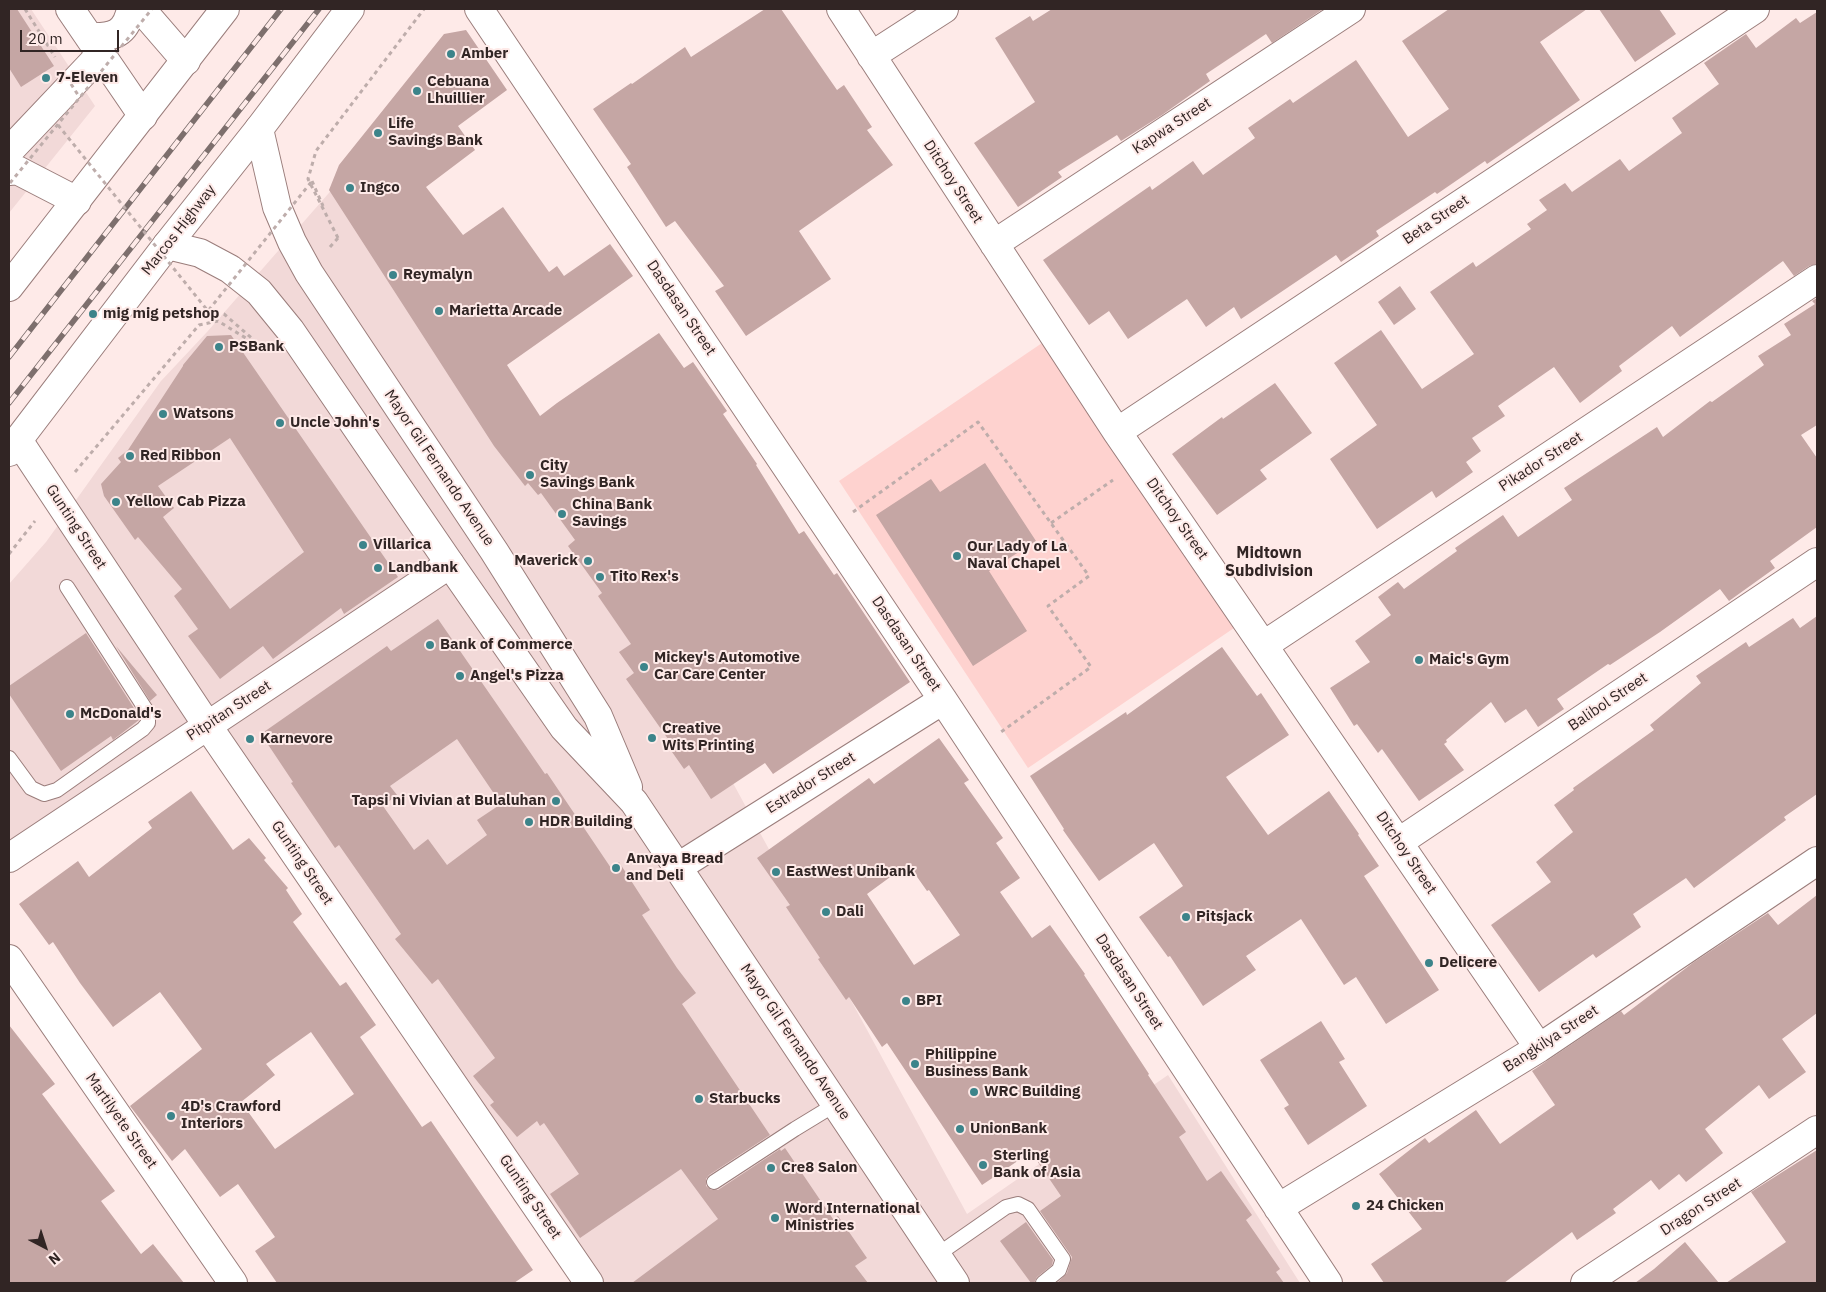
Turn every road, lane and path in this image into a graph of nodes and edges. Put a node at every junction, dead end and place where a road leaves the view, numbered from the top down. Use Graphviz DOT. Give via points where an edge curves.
graph roads {
  1 [pos="25,9"];
  2 [pos="70,9"];
  3 [pos="131,9"];
  4 [pos="141,9"];
  5 [pos="152,9"];
  6 [pos="226,9"];
  7 [pos="350,9"];
  8 [pos="424,9"];
  9 [pos="479,9"];
  10 [pos="841,9"];
  11 [pos="944,9"];
  12 [pos="1351,9"];
  13 [pos="1755,9"];
  14 [pos="95,46"];
  15 [pos="49,47"];
  16 [pos="871,56"];
  17 [pos="186,60"];
  18 [pos="71,84"];
  19 [pos="80,98"];
  20 [pos="143,116"];
  21 [pos="58,125"];
  22 [pos="259,129"];
  23 [pos="9,151"];
  24 [pos="10,177"];
  25 [pos="77,201"];
  26 [pos="994,244"];
  27 [pos="167,245"];
  28 [pos="1817,279"];
  29 [pos="9,287"];
  30 [pos="208,311"];
  31 [pos="1117,432"];
  32 [pos="14,446"];
  33 [pos="1138,462"];
  34 [pos="55,495"];
  35 [pos="1051,524"];
  36 [pos="829,529"];
  37 [pos="9,554"];
  38 [pos="1817,562"];
  39 [pos="450,564"];
  40 [pos="67,587"];
  41 [pos="1264,645"];
  42 [pos="943,700"];
  43 [pos="207,725"];
  44 [pos="976,750"];
  45 [pos="9,758"];
  46 [pos="634,802"];
  47 [pos="1399,842"];
  48 [pos="9,858"];
  49 [pos="1817,862"];
  50 [pos="678,867"];
  51 [pos="9,959"];
  52 [pos="1539,1048"];
  53 [pos="836,1104"];
  54 [pos="1817,1130"];
  55 [pos="714,1182"];
  56 [pos="1278,1208"];
  57 [pos="937,1255"];
  58 [pos="233,1283"];
  59 [pos="589,1283"];
  60 [pos="955,1283"];
  61 [pos="1043,1283"];
  62 [pos="1328,1283"];
  63 [pos="1585,1283"];
  1 -- 15 [label="path"];
  2 -- 14 [label="street"];
  3 -- 14 [label="street" via="124,27"];
  4 -- 17 [label="street"];
  5 -- 19 [label="path, bridge"];
  6 -- 17 [label="street"];
  7 -- 22 [label="street, Marcos Highway"];
  8 -- 30 [label="path, bridge" via="316,151 308,180 338,238 312,181"];
  9 -- 36 [label="street, Dasdasan Street"];
  10 -- 16 [label="street, Ditchoy Street"];
  11 -- 16 [label="street"];
  12 -- 26 [label="street, Kapwa Street"];
  13 -- 31 [label="street, Beta Street"];
  14 -- 20 [label="street"];
  14 -- 23 [label="street"];
  16 -- 26 [label="street, Ditchoy Street"];
  17 -- 20 [label="street"];
  18 -- 19 [label="path, bridge"];
  19 -- 21 [label="path, bridge"];
  20 -- 25 [label="street"];
  21 -- 24 [label="path, bridge"];
  21 -- 30 [label="path, bridge"];
  22 -- 27 [label="street, Marcos Highway"];
  22 -- 46 [label="street, Mayor Gil Fernando Avenue" via="277,207 304,265 494,551 598,716"];
  24 -- 25 [label="street" via="17,170"];
  25 -- 29 [label="street"];
  26 -- 31 [label="street, Ditchoy Street"];
  27 -- 32 [label="street, Marcos Highway"];
  27 -- 39 [label="street, Mayor Gil Fernando Avenue" via="200,253 230,269 259,292 290,330"];
  28 -- 41 [label="street, Pikador Street"];
  30 -- 34 [label="path" via="224,314 262,348 218,320 199,325"];
  31 -- 33 [label="street, Ditchoy Street"];
  32 -- 34 [label="street, Gunting Street"];
  33 -- 35 [label="path"];
  33 -- 41 [label="street, Ditchoy Street"];
  34 -- 37 [label="path"];
  34 -- 43 [label="street, Gunting Street"];
  35 -- 36 [label="path" via="978,422"];
  35 -- 44 [label="path" via="1089,576 1048,606 1091,667"];
  36 -- 42 [label="street, Dasdasan Street"];
  38 -- 47 [label="street, Balibol Street"];
  39 -- 43 [label="street, Pitpitan Street"];
  39 -- 46 [label="street, Mayor Gil Fernando Avenue" via="564,728"];
  40 -- 45 [label="lane" via="148,713 148,723 57,790 44,794 31,788"];
  41 -- 47 [label="street, Ditchoy Street"];
  42 -- 44 [label="street, Dasdasan Street"];
  42 -- 50 [label="street, Estrador Street"];
  43 -- 48 [label="street, Pitpitan Street"];
  43 -- 59 [label="street, Gunting Street"];
  44 -- 56 [label="street, Dasdasan Street"];
  46 -- 50 [label="street, Mayor Gil Fernando Avenue"];
  47 -- 52 [label="street, Ditchoy Street"];
  49 -- 52 [label="street, Bangkilya Street"];
  50 -- 53 [label="street, Mayor Gil Fernando Avenue"];
  51 -- 58 [label="street, Martilyete Street"];
  52 -- 56 [label="street, Bangkilya Street"];
  53 -- 55 [label="lane"];
  53 -- 57 [label="street, Mayor Gil Fernando Avenue"];
  54 -- 63 [label="street, Dragon Street"];
  56 -- 62 [label="street, Dasdasan Street"];
  57 -- 60 [label="street, Mayor Gil Fernando Avenue"];
  57 -- 61 [label="lane" via="1006,1207 1018,1204 1028,1209 1063,1259 1059,1270"];
}
